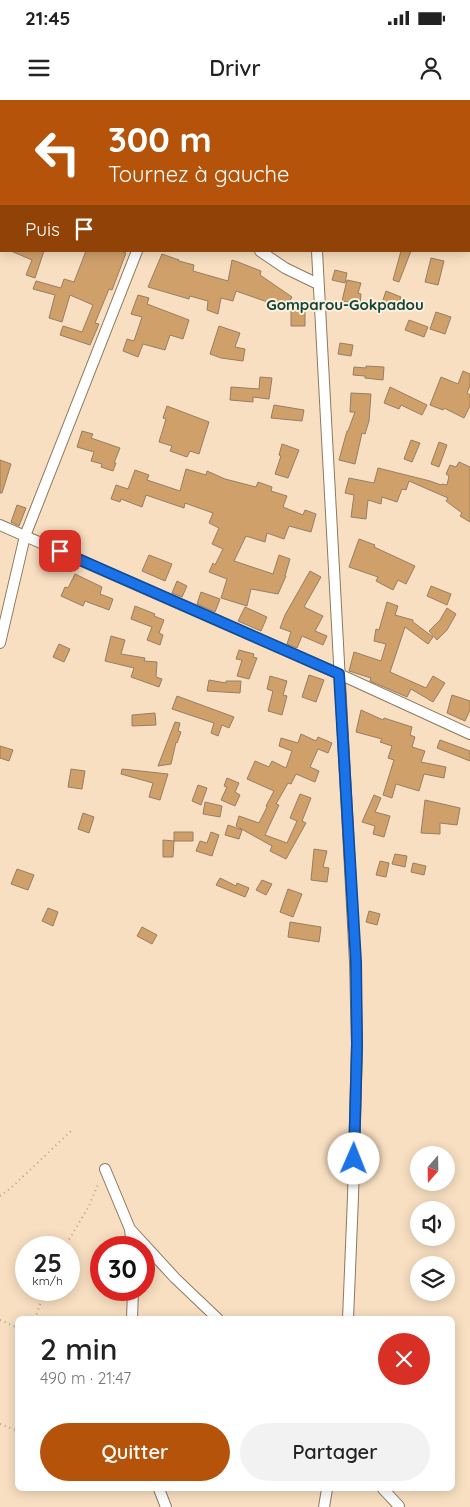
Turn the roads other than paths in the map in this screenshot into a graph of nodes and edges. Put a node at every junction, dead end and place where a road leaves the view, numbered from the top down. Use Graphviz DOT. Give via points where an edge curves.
graph roads {
  1 [pos="137,252"];
  2 [pos="261,252"];
  3 [pos="317,252"];
  4 [pos="318,284"];
  5 [pos="0,525"];
  6 [pos="25,536"];
  7 [pos="0,643"];
  8 [pos="339,674"];
  9 [pos="470,734"];
  10 [pos="105,1169"];
  11 [pos="130,1228"];
  12 [pos="131,1236"];
  13 [pos="133,1301"];
  14 [pos="132,1316"];
  15 [pos="215,1316"];
  16 [pos="348,1316"];
  17 [pos="159,1491"];
  18 [pos="327,1491"];
  19 [pos="385,1491"];
  20 [pos="394,1491"];
  21 [pos="399,1506"];
  22 [pos="166,1507"];
  23 [pos="324,1507"];
  1 -- 6 [label="street"];
  2 -- 4 [label="street"];
  3 -- 4 [label="street"];
  4 -- 8 [label="street"];
  5 -- 6 [label="street"];
  6 -- 7 [label="street"];
  6 -- 8 [label="street"];
  8 -- 9 [label="street"];
  8 -- 16 [label="street" via="356,962 354,1197"];
  10 -- 11 [label="street"];
  11 -- 12 [label="street"];
  11 -- 15 [label="street"];
  13 -- 14 [label="street"];
  17 -- 22 [label="street"];
  18 -- 23 [label="street"];
  19 -- 21 [label="street"];
  20 -- 21 [label="street"];
}
